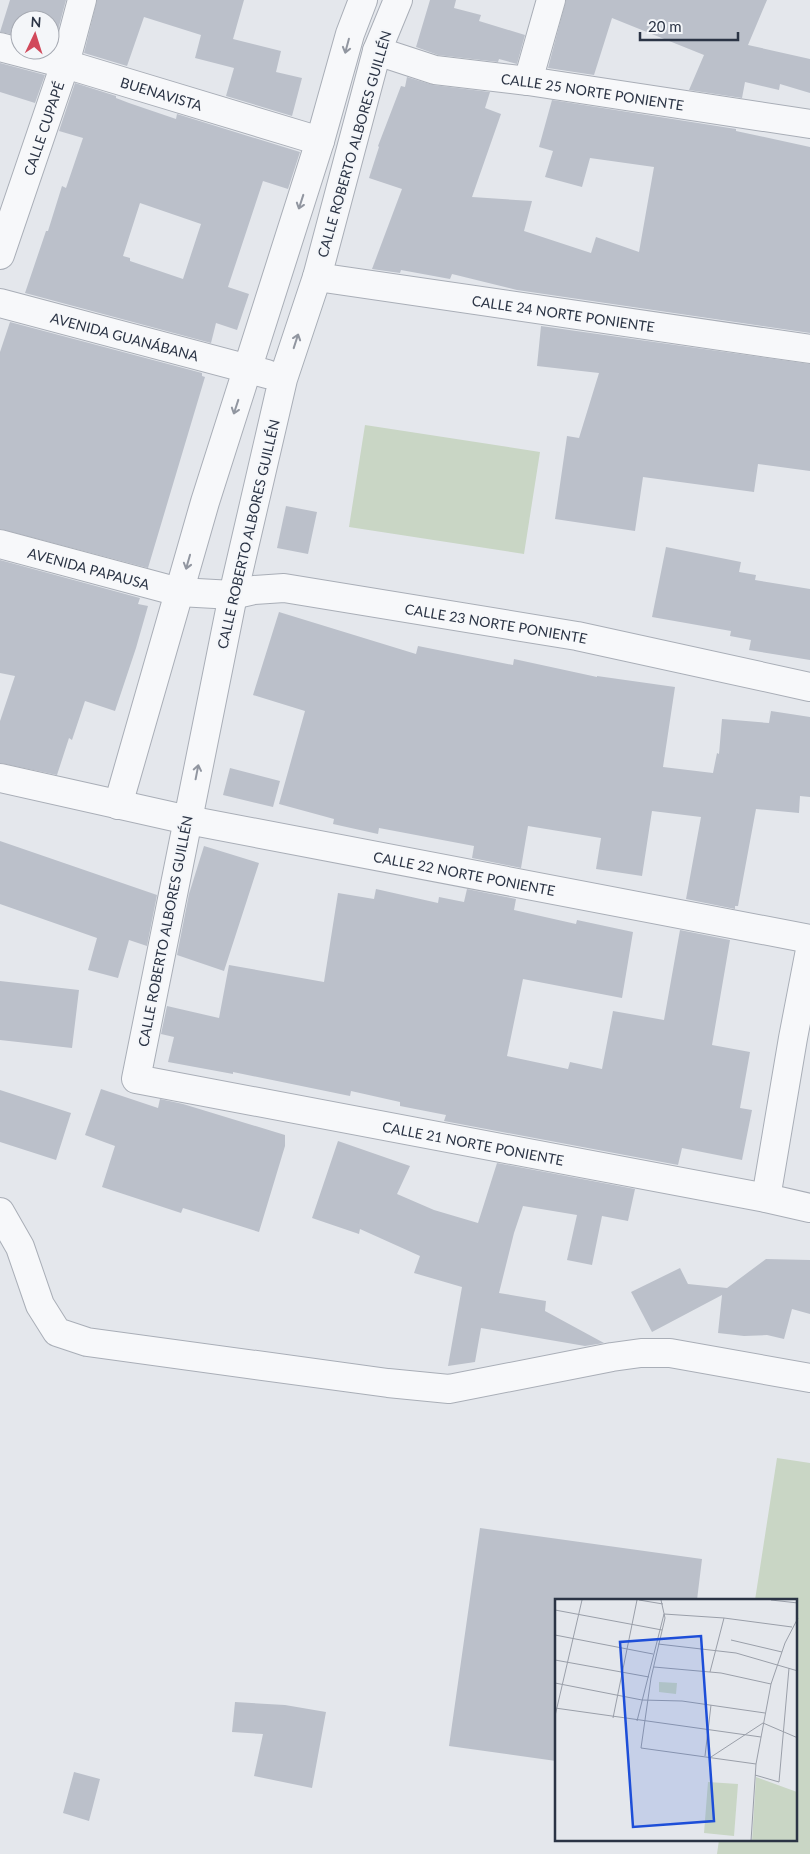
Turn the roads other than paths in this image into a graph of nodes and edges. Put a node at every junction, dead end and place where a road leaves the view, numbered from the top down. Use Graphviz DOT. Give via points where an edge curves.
graph roads {
  1 [pos="82,0"];
  2 [pos="363,0"];
  3 [pos="398,0"];
  4 [pos="551,0"];
  5 [pos="0,47"];
  6 [pos="377,51"];
  7 [pos="64,64"];
  8 [pos="528,80"];
  9 [pos="810,124"];
  10 [pos="320,142"];
  11 [pos="0,255"];
  12 [pos="317,276"];
  13 [pos="0,303"];
  14 [pos="810,349"];
  15 [pos="248,369"];
  16 [pos="283,379"];
  17 [pos="0,544"];
  18 [pos="179,592"];
  19 [pos="233,594"];
  20 [pos="810,687"];
  21 [pos="0,778"];
  22 [pos="118,805"];
  23 [pos="188,820"];
  24 [pos="810,939"];
  25 [pos="810,950"];
  26 [pos="136,1079"];
  27 [pos="766,1198"];
  28 [pos="810,1208"];
  29 [pos="0,1212"];
  30 [pos="810,1378"];
  1 -- 7 [label="street, CALLE CUPAPÉ"];
  2 -- 10 [label="street, one-way" via="350,34"];
  3 -- 6 [label="street, CALLE ROBERTO ALBORES GUILLÉN"];
  4 -- 8 [label="street"];
  5 -- 7 [label="street, BUENAVISTA"];
  6 -- 8 [label="street, CALLE 25 NORTE PONIENTE" via="435,70"];
  6 -- 12 [label="street, CALLE ROBERTO ALBORES GUILLÉN"];
  7 -- 10 [label="street, BUENAVISTA"];
  7 -- 11 [label="street, CALLE CUPAPÉ"];
  8 -- 9 [label="street, CALLE 25 NORTE PONIENTE"];
  10 -- 15 [label="street, one-way"];
  12 -- 14 [label="street, CALLE 24 NORTE PONIENTE"];
  16 -- 12 [label="street, CALLE ROBERTO ALBORES GUILLÉN, one-way"];
  13 -- 15 [label="street, AVENIDA GUANÁBANA"];
  15 -- 16 [label="street, AVENIDA GUANÁBANA"];
  15 -- 18 [label="street, one-way"];
  16 -- 19 [label="street, CALLE ROBERTO ALBORES GUILLÉN"];
  17 -- 18 [label="street, AVENIDA PAPAUSA"];
  18 -- 19 [label="street, CALLE 23 NORTE PONIENTE"];
  18 -- 22 [label="street"];
  19 -- 20 [label="street, CALLE 23 NORTE PONIENTE" via="284,588 577,636"];
  23 -- 19 [label="street, CALLE ROBERTO ALBORES GUILLÉN, one-way"];
  21 -- 22 [label="street, CALLE 22 NORTE PONIENTE"];
  22 -- 23 [label="street, CALLE 22 NORTE PONIENTE"];
  23 -- 24 [label="street, CALLE 22 NORTE PONIENTE"];
  23 -- 26 [label="street, CALLE ROBERTO ALBORES GUILLÉN"];
  25 -- 27 [label="street"];
  26 -- 27 [label="street, CALLE 21 NORTE PONIENTE"];
  27 -- 28 [label="street, CALLE 21 NORTE PONIENTE"];
  29 -- 30 [label="street" via="20,1247 40,1305 57,1332 87,1342 450,1389 641,1353 670,1353"];
}
